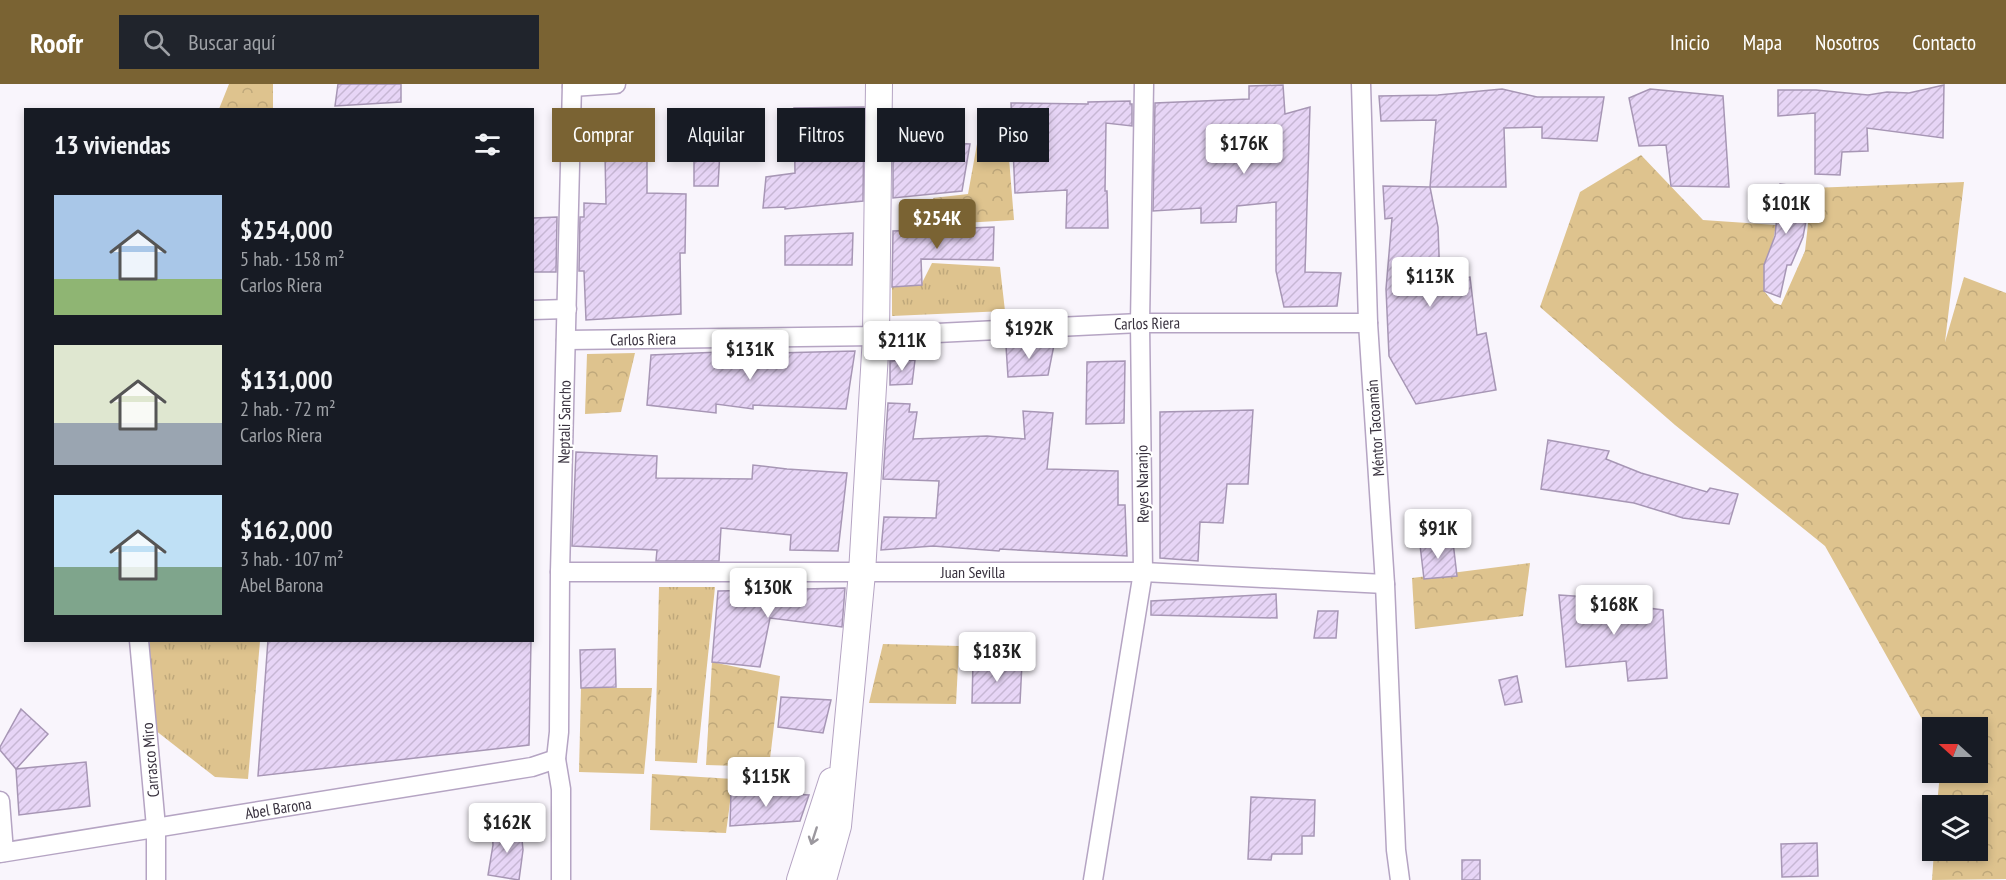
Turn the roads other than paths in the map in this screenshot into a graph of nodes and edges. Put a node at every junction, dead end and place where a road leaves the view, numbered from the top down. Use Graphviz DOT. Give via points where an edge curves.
graph roads {
  1 [pos="616,84"];
  2 [pos="879,84"];
  3 [pos="1144,84"];
  4 [pos="1361,84"];
  5 [pos="572,86"];
  6 [pos="567,309"];
  7 [pos="534,310"];
  8 [pos="1368,322"];
  9 [pos="1140,323"];
  10 [pos="876,336"];
  11 [pos="566,340"];
  12 [pos="560,572"];
  13 [pos="1143,572"];
  14 [pos="862,573"];
  15 [pos="1385,584"];
  16 [pos="139,642"];
  17 [pos="846,741"];
  18 [pos="556,759"];
  19 [pos="0,801"];
  20 [pos="156,827"];
  21 [pos="2,852"];
  22 [pos="156,880"];
  23 [pos="561,880"];
  24 [pos="800,880"];
  25 [pos="823,880"];
  26 [pos="1093,880"];
  27 [pos="1400,880"];
  1 -- 5 [label="street"];
  2 -- 10 [label="street"];
  3 -- 9 [label="street, Reyes Naranjo"];
  4 -- 8 [label="street, Méntor Tacoamán"];
  5 -- 6 [label="street, Neptali Sancho"];
  6 -- 7 [label="street"];
  6 -- 11 [label="street, Neptali Sancho"];
  8 -- 9 [label="street, Carlos Riera"];
  8 -- 15 [label="street, Méntor Tacoamán"];
  9 -- 10 [label="street, Carlos Riera"];
  9 -- 13 [label="street, Reyes Naranjo"];
  10 -- 11 [label="street, Carlos Riera"];
  10 -- 14 [label="street"];
  11 -- 12 [label="street, Neptali Sancho"];
  12 -- 14 [label="street, Juan Sevilla"];
  12 -- 18 [label="street, Neptali Sancho"];
  13 -- 14 [label="street, Juan Sevilla"];
  13 -- 15 [label="street, Juan Sevilla"];
  13 -- 26 [label="street, Reyes Naranjo"];
  14 -- 17 [label="street"];
  15 -- 27 [label="street, Méntor Tacoamán"];
  16 -- 20 [label="street, Carrasco Miro"];
  17 -- 24 [label="street, one-way"];
  17 -- 25 [label="street" via="838,826"];
  18 -- 20 [label="street, Abel Barona" via="532,767"];
  18 -- 23 [label="street, Neptali Sancho" via="561,789"];
  19 -- 21 [label="street"];
  20 -- 21 [label="street, Abel Barona"];
  20 -- 22 [label="street, Carrasco Miro"];
}
